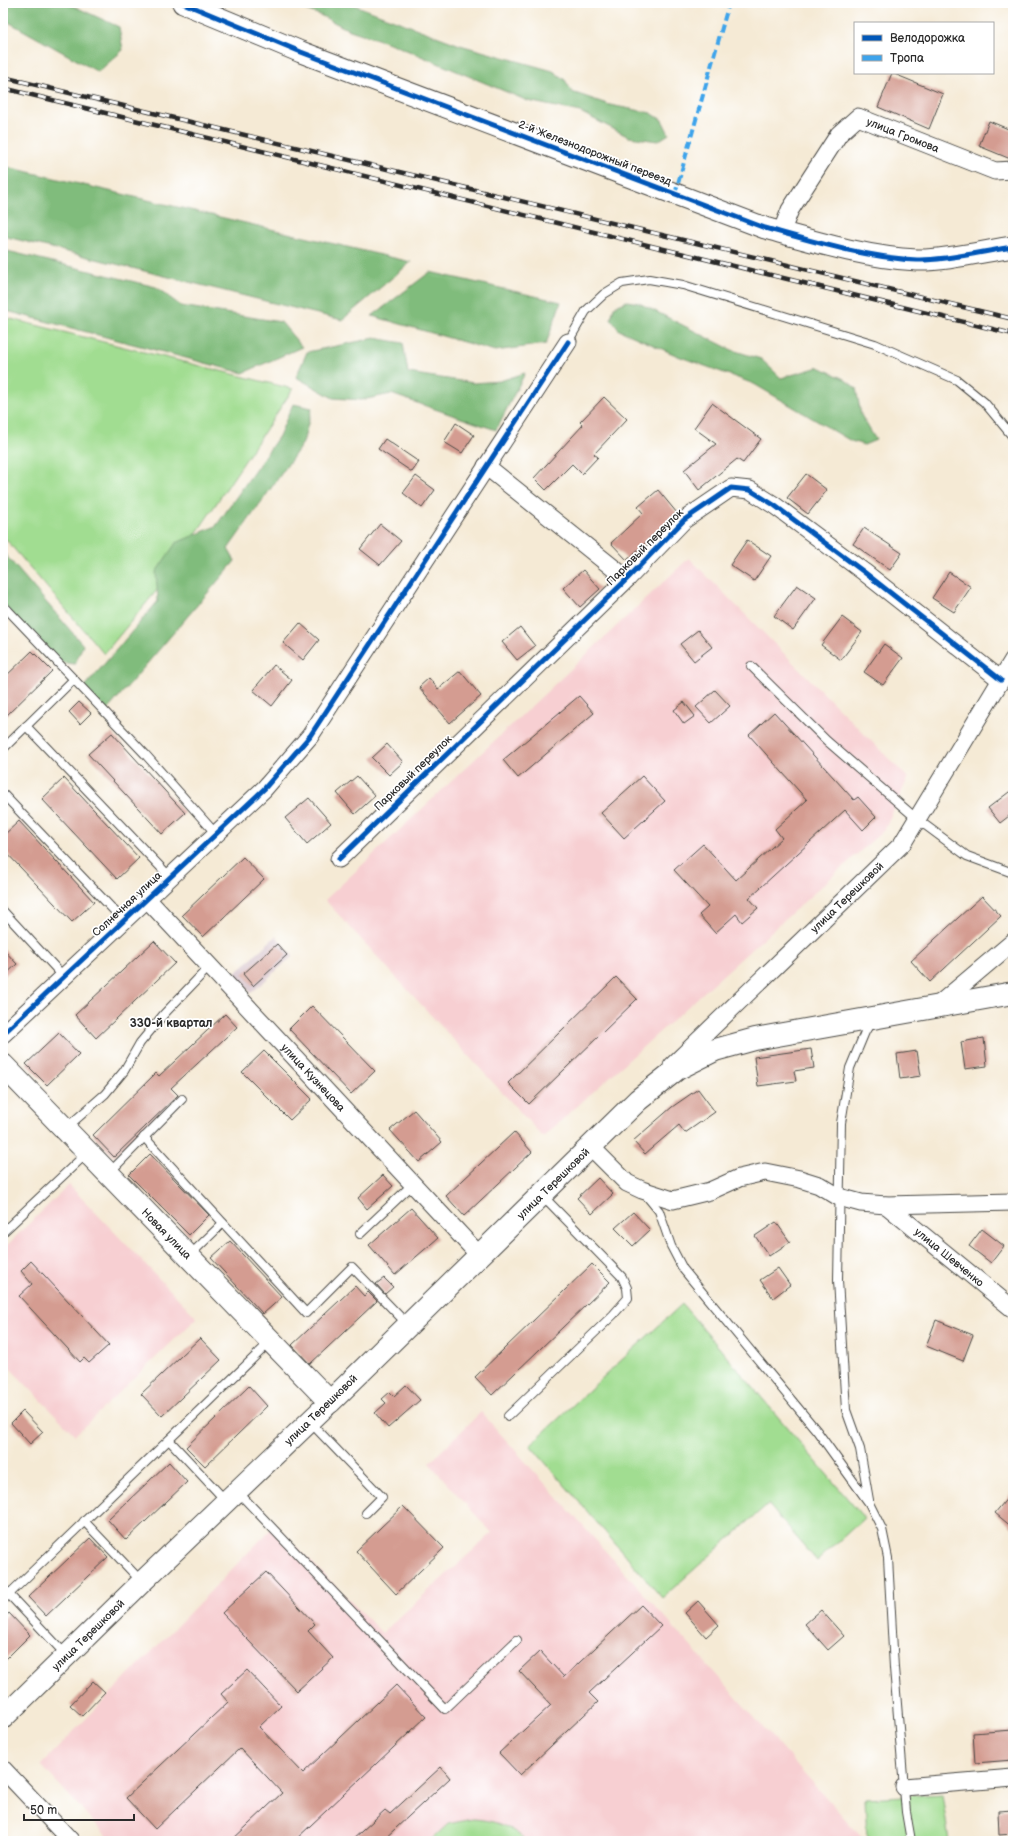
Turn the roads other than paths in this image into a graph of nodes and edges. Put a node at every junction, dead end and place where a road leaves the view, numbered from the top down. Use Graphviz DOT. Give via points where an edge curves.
graph roads {
  1 [pos="183,3"];
  2 [pos="1013,170"];
  3 [pos="781,233"];
  4 [pos="1013,247"];
  5 [pos="568,342"];
  6 [pos="1013,437"];
  7 [pos="486,466"];
  8 [pos="627,579"];
  9 [pos="3,605"];
  10 [pos="1013,660"];
  11 [pos="751,666"];
  12 [pos="74,679"];
  13 [pos="1001,680"];
  14 [pos="26,726"];
  15 [pos="3,749"];
  16 [pos="3,794"];
  17 [pos="917,819"];
  18 [pos="216,834"];
  19 [pos="339,859"];
  20 [pos="1013,873"];
  21 [pos="170,877"];
  22 [pos="148,899"];
  23 [pos="3,911"];
  24 [pos="124,921"];
  25 [pos="1013,942"];
  26 [pos="210,966"];
  27 [pos="64,977"];
  28 [pos="1013,993"];
  29 [pos="937,1007"];
  30 [pos="873,1018"];
  31 [pos="3,1034"];
  32 [pos="3,1065"];
  33 [pos="182,1099"];
  34 [pos="638,1100"];
  35 [pos="65,1129"];
  36 [pos="144,1137"];
  37 [pos="591,1147"];
  38 [pos="88,1153"];
  39 [pos="109,1174"];
  40 [pos="413,1184"];
  41 [pos="642,1190"];
  42 [pos="542,1195"];
  43 [pos="839,1197"];
  44 [pos="1013,1202"];
  45 [pos="886,1205"];
  46 [pos="222,1223"];
  47 [pos="3,1232"];
  48 [pos="360,1234"];
  49 [pos="188,1256"];
  50 [pos="480,1256"];
  51 [pos="1013,1309"];
  52 [pos="408,1326"];
  53 [pos="271,1342"];
  54 [pos="330,1402"];
  55 [pos="508,1416"];
  56 [pos="310,1422"];
  57 [pos="169,1440"];
  58 [pos="232,1496"];
  59 [pos="869,1503"];
  60 [pos="366,1513"];
  61 [pos="84,1521"];
  62 [pos="142,1582"];
  63 [pos="5,1594"];
  64 [pos="517,1640"];
  65 [pos="66,1655"];
  66 [pos="3,1718"];
  67 [pos="3,1769"];
  68 [pos="1013,1778"];
  69 [pos="904,1787"];
  70 [pos="71,1841"];
  71 [pos="911,1841"];
  1 -- 3 [label="street, 2-й Железнодорожный переезд" via="301,52"];
  2 -- 3 [label="street, улица Громова" via="995,171 858,117 839,134 790,210"];
  3 -- 4 [label="street, 2-й Железнодорожный переезд" via="833,246 918,260"];
  5 -- 6 [label="lane" via="586,311 604,294 622,283 649,279 683,285 875,344 957,380 984,402"];
  5 -- 7 [label="street"];
  7 -- 8 [label="street, Парковый переулок"];
  7 -- 18 [label="street, Солнечная улица" via="310,736 264,789"];
  8 -- 13 [label="street, Парковый переулок" via="684,520 731,488 750,490 864,572"];
  8 -- 19 [label="street, Парковый переулок"];
  9 -- 12 [label="lane"];
  10 -- 13 [label="street, улица Терешковой"];
  11 -- 17 [label="lane" via="827,741"];
  12 -- 14 [label="lane"];
  12 -- 18 [label="lane"];
  13 -- 17 [label="street, улица Терешковой"];
  14 -- 15 [label="lane"];
  14 -- 21 [label="lane"];
  16 -- 24 [label="lane"];
  17 -- 20 [label="lane" via="967,856"];
  17 -- 34 [label="street, улица Терешковой" via="902,844"];
  18 -- 21 [label="street, Солнечная улица"];
  21 -- 22 [label="street, Солнечная улица"];
  22 -- 24 [label="street, Солнечная улица"];
  22 -- 26 [label="street, улица Кузнецова"];
  23 -- 27 [label="lane"];
  24 -- 27 [label="street, Солнечная улица"];
  25 -- 29 [label="street"];
  26 -- 35 [label="lane" via="140,1043 124,1071 106,1094"];
  26 -- 40 [label="street, улица Кузнецова"];
  27 -- 31 [label="street, Солнечная улица"];
  28 -- 29 [label="main road, улица Терешковой"];
  29 -- 30 [label="main road, улица Терешковой"];
  30 -- 34 [label="main road, улица Терешковой" via="755,1039 715,1050 677,1069"];
  30 -- 43 [label="lane" via="850,1068 841,1124"];
  32 -- 35 [label="main road, Новая улица"];
  33 -- 36 [label="lane"];
  34 -- 37 [label="main road, улица Терешковой"];
  35 -- 38 [label="main road, Новая улица"];
  36 -- 39 [label="lane"];
  36 -- 46 [label="lane"];
  37 -- 41 [label="street" via="627,1183"];
  37 -- 42 [label="main road, улица Терешковой"];
  38 -- 39 [label="main road, Новая улица"];
  38 -- 47 [label="lane"];
  39 -- 49 [label="main road, Новая улица"];
  40 -- 48 [label="lane"];
  40 -- 50 [label="street, улица Кузнецова"];
  41 -- 43 [label="street" via="674,1200 710,1191 738,1178 765,1172 819,1185"];
  41 -- 59 [label="lane" via="659,1211 682,1269 817,1431"];
  42 -- 50 [label="main road, улица Терешковой"];
  42 -- 55 [label="lane" via="622,1278 628,1298"];
  43 -- 45 [label="street" via="861,1203"];
  43 -- 59 [label="lane" via="838,1280 846,1410 860,1449"];
  44 -- 45 [label="street"];
  45 -- 51 [label="street, улица Шевченко"];
  46 -- 49 [label="lane"];
  46 -- 52 [label="lane" via="306,1313 352,1267"];
  49 -- 53 [label="main road, Новая улица"];
  50 -- 52 [label="main road, улица Терешковой"];
  52 -- 54 [label="main road, улица Терешковой"];
  53 -- 54 [label="main road, Новая улица"];
  53 -- 57 [label="lane"];
  54 -- 56 [label="street, улица Терешковой"];
  56 -- 58 [label="street, улица Терешковой"];
  56 -- 60 [label="lane" via="382,1497"];
  57 -- 58 [label="lane"];
  57 -- 61 [label="lane"];
  58 -- 62 [label="street, улица Терешковой"];
  58 -- 64 [label="lane" via="445,1709"];
  59 -- 69 [label="lane" via="882,1529 888,1558"];
  61 -- 62 [label="lane"];
  61 -- 63 [label="lane"];
  62 -- 65 [label="street, улица Терешковой"];
  63 -- 65 [label="lane"];
  65 -- 66 [label="street, улица Терешковой"];
  67 -- 70 [label="street"];
  68 -- 69 [label="street"];
  69 -- 71 [label="lane"];
}
